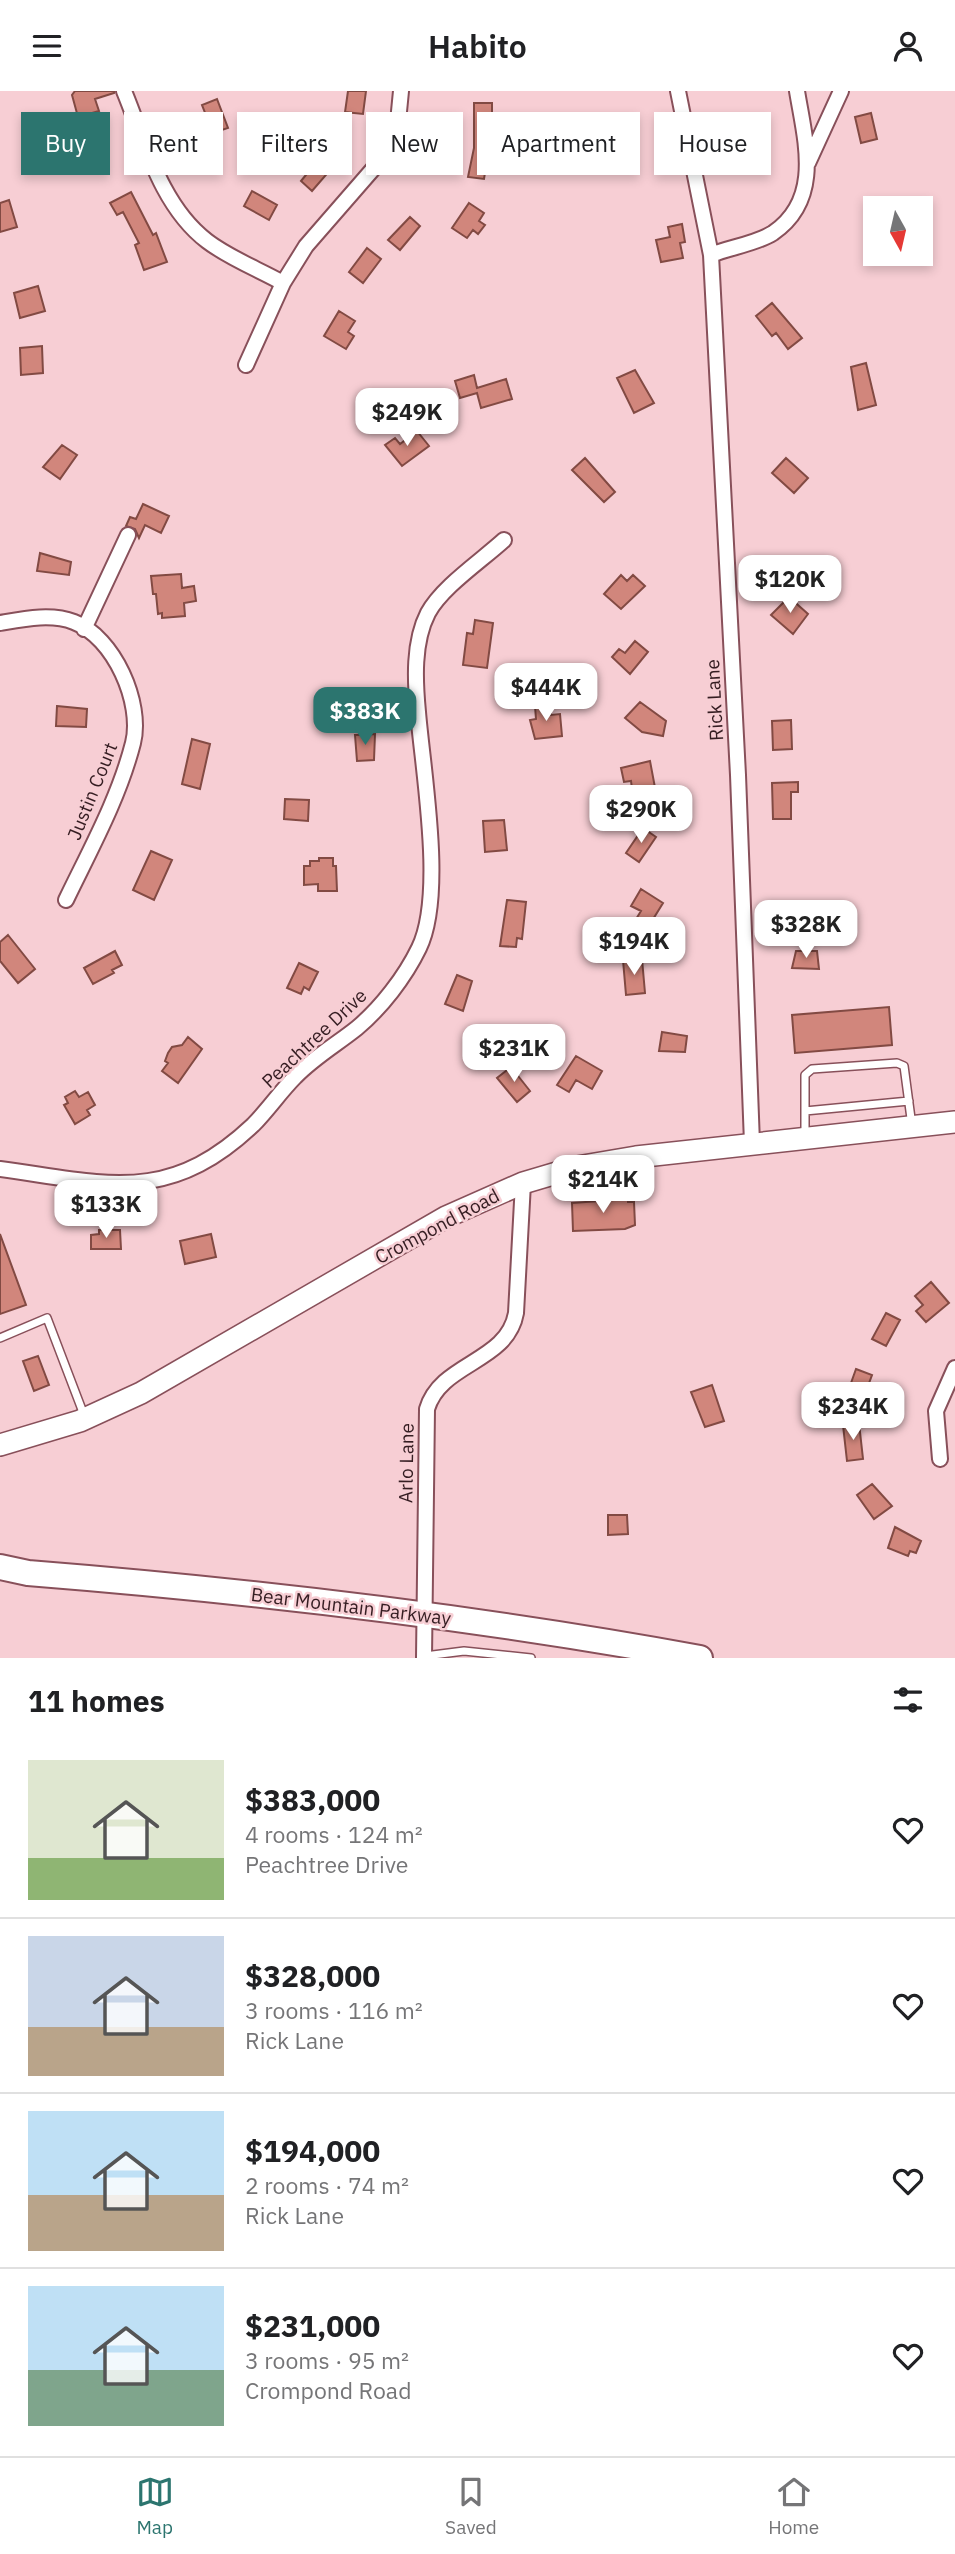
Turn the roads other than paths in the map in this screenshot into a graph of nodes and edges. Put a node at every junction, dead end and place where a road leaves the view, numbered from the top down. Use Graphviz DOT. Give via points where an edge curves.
graph roads {
  1 [pos="124,91"];
  2 [pos="401,91"];
  3 [pos="678,91"];
  4 [pos="797,91"];
  5 [pos="841,91"];
  6 [pos="808,163"];
  7 [pos="711,255"];
  8 [pos="282,283"];
  9 [pos="246,365"];
  10 [pos="128,535"];
  11 [pos="504,540"];
  12 [pos="0,623"];
  13 [pos="84,629"];
  14 [pos="66,900"];
  15 [pos="909,1101"];
  16 [pos="805,1111"];
  17 [pos="955,1122"];
  18 [pos="912,1126"];
  19 [pos="805,1138"];
  20 [pos="752,1143"];
  21 [pos="0,1169"];
  22 [pos="523,1183"];
  23 [pos="0,1338"];
  24 [pos="955,1368"];
  25 [pos="86,1419"];
  26 [pos="0,1445"];
  27 [pos="940,1459"];
  28 [pos="0,1567"];
  29 [pos="424,1614"];
  30 [pos="651,1654"];
  31 [pos="424,1657"];
  32 [pos="531,1658"];
  33 [pos="700,1658"];
  1 -- 8 [label="street" via="169,198 195,230"];
  2 -- 8 [label="street" via="397,132 387,153 306,246"];
  3 -- 7 [label="street, Rick Lane"];
  4 -- 6 [label="street"];
  5 -- 6 [label="street"];
  6 -- 7 [label="street" via="804,193 773,233"];
  7 -- 20 [label="street, Rick Lane"];
  8 -- 9 [label="street"];
  10 -- 13 [label="street"];
  11 -- 21 [label="street, Peachtree Drive" via="439,596 421,628 416,688 432,877 430,912 419,947 396,984 360,1025 297,1075 253,1125 194,1169 167,1179 128,1184"];
  12 -- 13 [label="street, Justin Court" via="46,617 74,622"];
  13 -- 14 [label="street, Justin Court" via="107,648 118,665 133,703 135,722 133,742 106,814"];
  15 -- 16 [label="lane"];
  15 -- 16 [label="lane" via="906,1071 897,1063 812,1069 805,1075"];
  15 -- 18 [label="lane"];
  16 -- 19 [label="lane"];
  17 -- 18 [label="main road, Crompond Road"];
  18 -- 19 [label="main road, Crompond Road"];
  19 -- 20 [label="main road, Crompond Road"];
  20 -- 22 [label="main road, Crompond Road" via="616,1160"];
  22 -- 25 [label="main road, Crompond Road" via="446,1217 170,1378"];
  22 -- 29 [label="street, Arlo Lane" via="511,1332 497,1347 441,1384 427,1409"];
  23 -- 25 [label="lane" via="47,1318"];
  24 -- 27 [label="street" via="936,1411"];
  25 -- 26 [label="main road, Crompond Road"];
  28 -- 29 [label="highway, Bear Mountain Parkway"];
  29 -- 30 [label="highway, Bear Mountain Parkway"];
  29 -- 31 [label="street, Arlo Lane"];
  30 -- 33 [label="highway, Bear Mountain Parkway"];
  31 -- 32 [label="lane" via="464,1651"];
}
